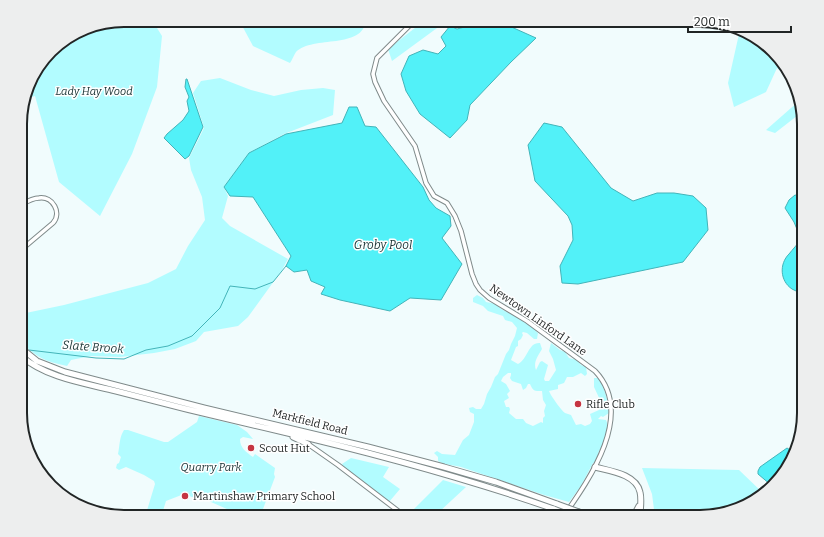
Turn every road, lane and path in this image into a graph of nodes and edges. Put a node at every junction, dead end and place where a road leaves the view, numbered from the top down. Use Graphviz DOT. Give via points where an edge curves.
graph roads {
  1 [pos="408,27"];
  2 [pos="27,203"];
  3 [pos="27,245"];
  4 [pos="27,353"];
  5 [pos="27,360"];
  6 [pos="276,430"];
  7 [pos="308,444"];
  8 [pos="595,467"];
  9 [pos="640,505"];
  10 [pos="397,510"];
  11 [pos="556,510"];
  12 [pos="568,510"];
  13 [pos="574,510"];
  14 [pos="637,510"];
  15 [pos="640,510"];
  1 -- 8 [label="street, Newtown Linford Lane" via="377,58 373,74 375,82 384,101 415,146 426,183 434,196 447,203 455,216 472,274 480,290 595,371 601,379 609,399 611,420 604,447"];
  2 -- 3 [label="street" via="44,198 52,202 57,212 56,220"];
  4 -- 13 [label="highway, Markfield Road, bridge" via="37,361 65,372 444,467 496,482"];
  5 -- 6 [label="highway, Markfield Road" via="42,370 63,378"];
  6 -- 7 [label="highway"];
  6 -- 11 [label="highway, Markfield Road, bridge" via="474,482"];
  7 -- 10 [label="street, Markfield Road"];
  8 -- 9 [label="highway" via="632,480 640,491"];
  8 -- 12 [label="street, Newtown Linford Lane"];
  9 -- 14 [label="highway"];
  9 -- 15 [label="highway"];
}
